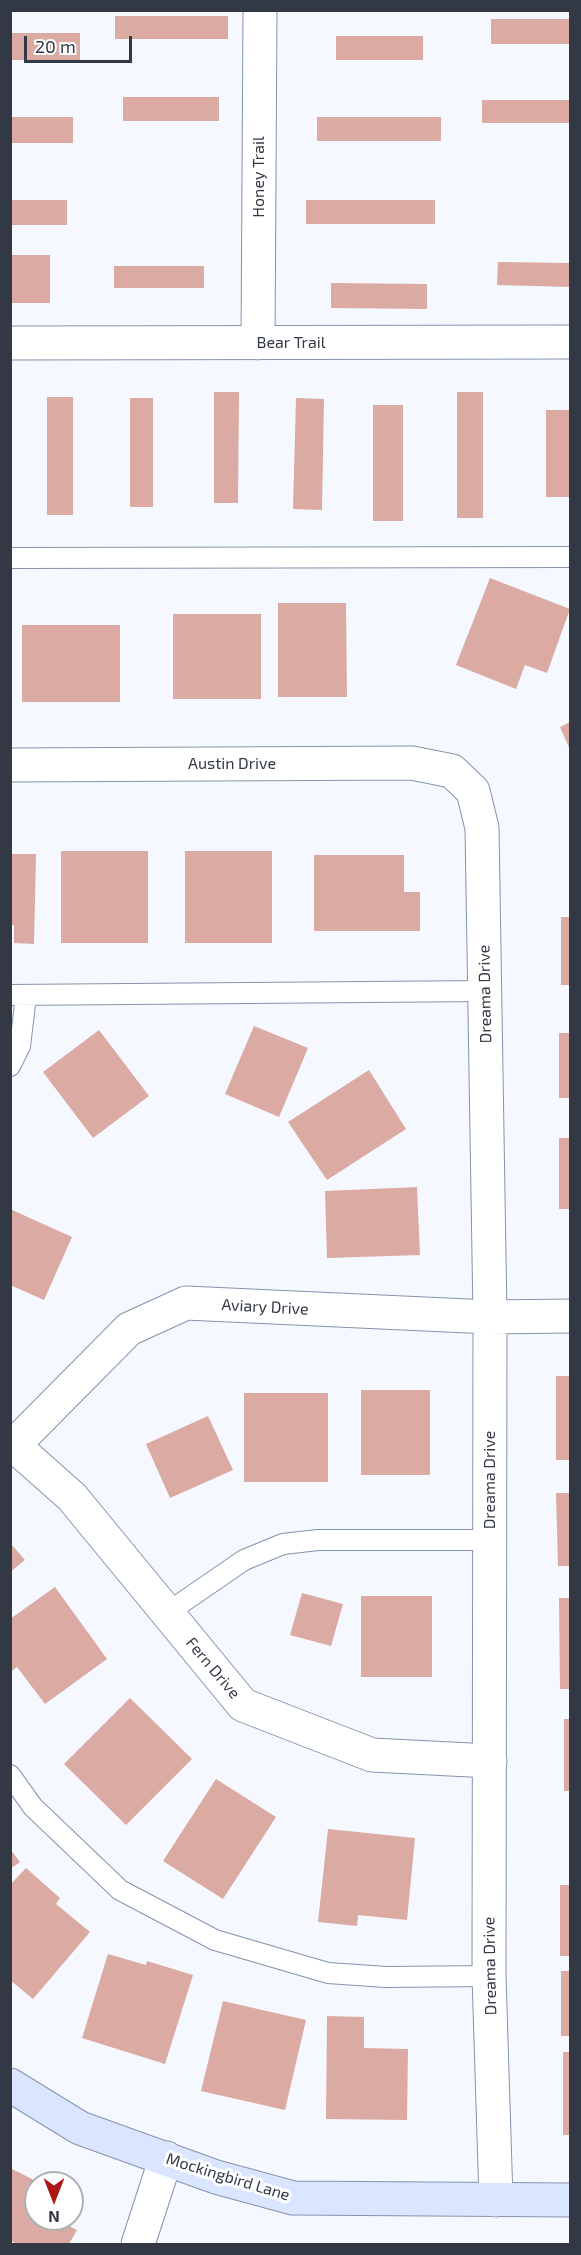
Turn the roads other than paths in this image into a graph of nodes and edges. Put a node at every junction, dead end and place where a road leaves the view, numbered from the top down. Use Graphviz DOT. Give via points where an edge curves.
graph roads {
  1 [pos="260,10"];
  2 [pos="570,342"];
  3 [pos="10,343"];
  4 [pos="258,343"];
  5 [pos="570,557"];
  6 [pos="10,558"];
  7 [pos="10,765"];
  8 [pos="452,771"];
  9 [pos="485,991"];
  10 [pos="18,995"];
  11 [pos="10,1065"];
  12 [pos="570,1316"];
  13 [pos="490,1317"];
  14 [pos="12,1443"];
  15 [pos="490,1540"];
  16 [pos="167,1612"];
  17 [pos="490,1761"];
  18 [pos="10,1775"];
  19 [pos="489,1976"];
  20 [pos="10,2085"];
  21 [pos="166,2158"];
  22 [pos="496,2200"];
  23 [pos="570,2200"];
  24 [pos="138,2244"];
  1 -- 4 [label="street, Honey Trail"];
  2 -- 4 [label="street, Bear Trail"];
  3 -- 4 [label="street, Bear Trail"];
  5 -- 6 [label="lane"];
  7 -- 8 [label="street, Austin Drive" via="412,763"];
  8 -- 9 [label="street, Dreama Drive" via="473,791 482,828"];
  9 -- 10 [label="lane"];
  9 -- 13 [label="street, Dreama Drive"];
  10 -- 11 [label="lane" via="20,1046"];
  12 -- 13 [label="street, Aviary Drive"];
  13 -- 14 [label="street, Aviary Drive" via="186,1303 129,1329"];
  13 -- 15 [label="street, Dreama Drive"];
  14 -- 16 [label="street, Fern Drive" via="72,1497"];
  15 -- 16 [label="lane" via="318,1540 283,1544 244,1560"];
  15 -- 17 [label="street, Dreama Drive"];
  16 -- 17 [label="street, Fern Drive" via="243,1705 372,1755"];
  17 -- 19 [label="street, Dreama Drive"];
  18 -- 19 [label="lane" via="33,1807 120,1890 215,1940 328,1973"];
  19 -- 22 [label="street, Dreama Drive"];
  20 -- 21 [label="street, Mockingbird Lane" via="80,2127"];
  21 -- 22 [label="street, Mockingbird Lane" via="216,2177 294,2198"];
  21 -- 24 [label="street"];
  22 -- 23 [label="street, Mockingbird Lane"];
}
